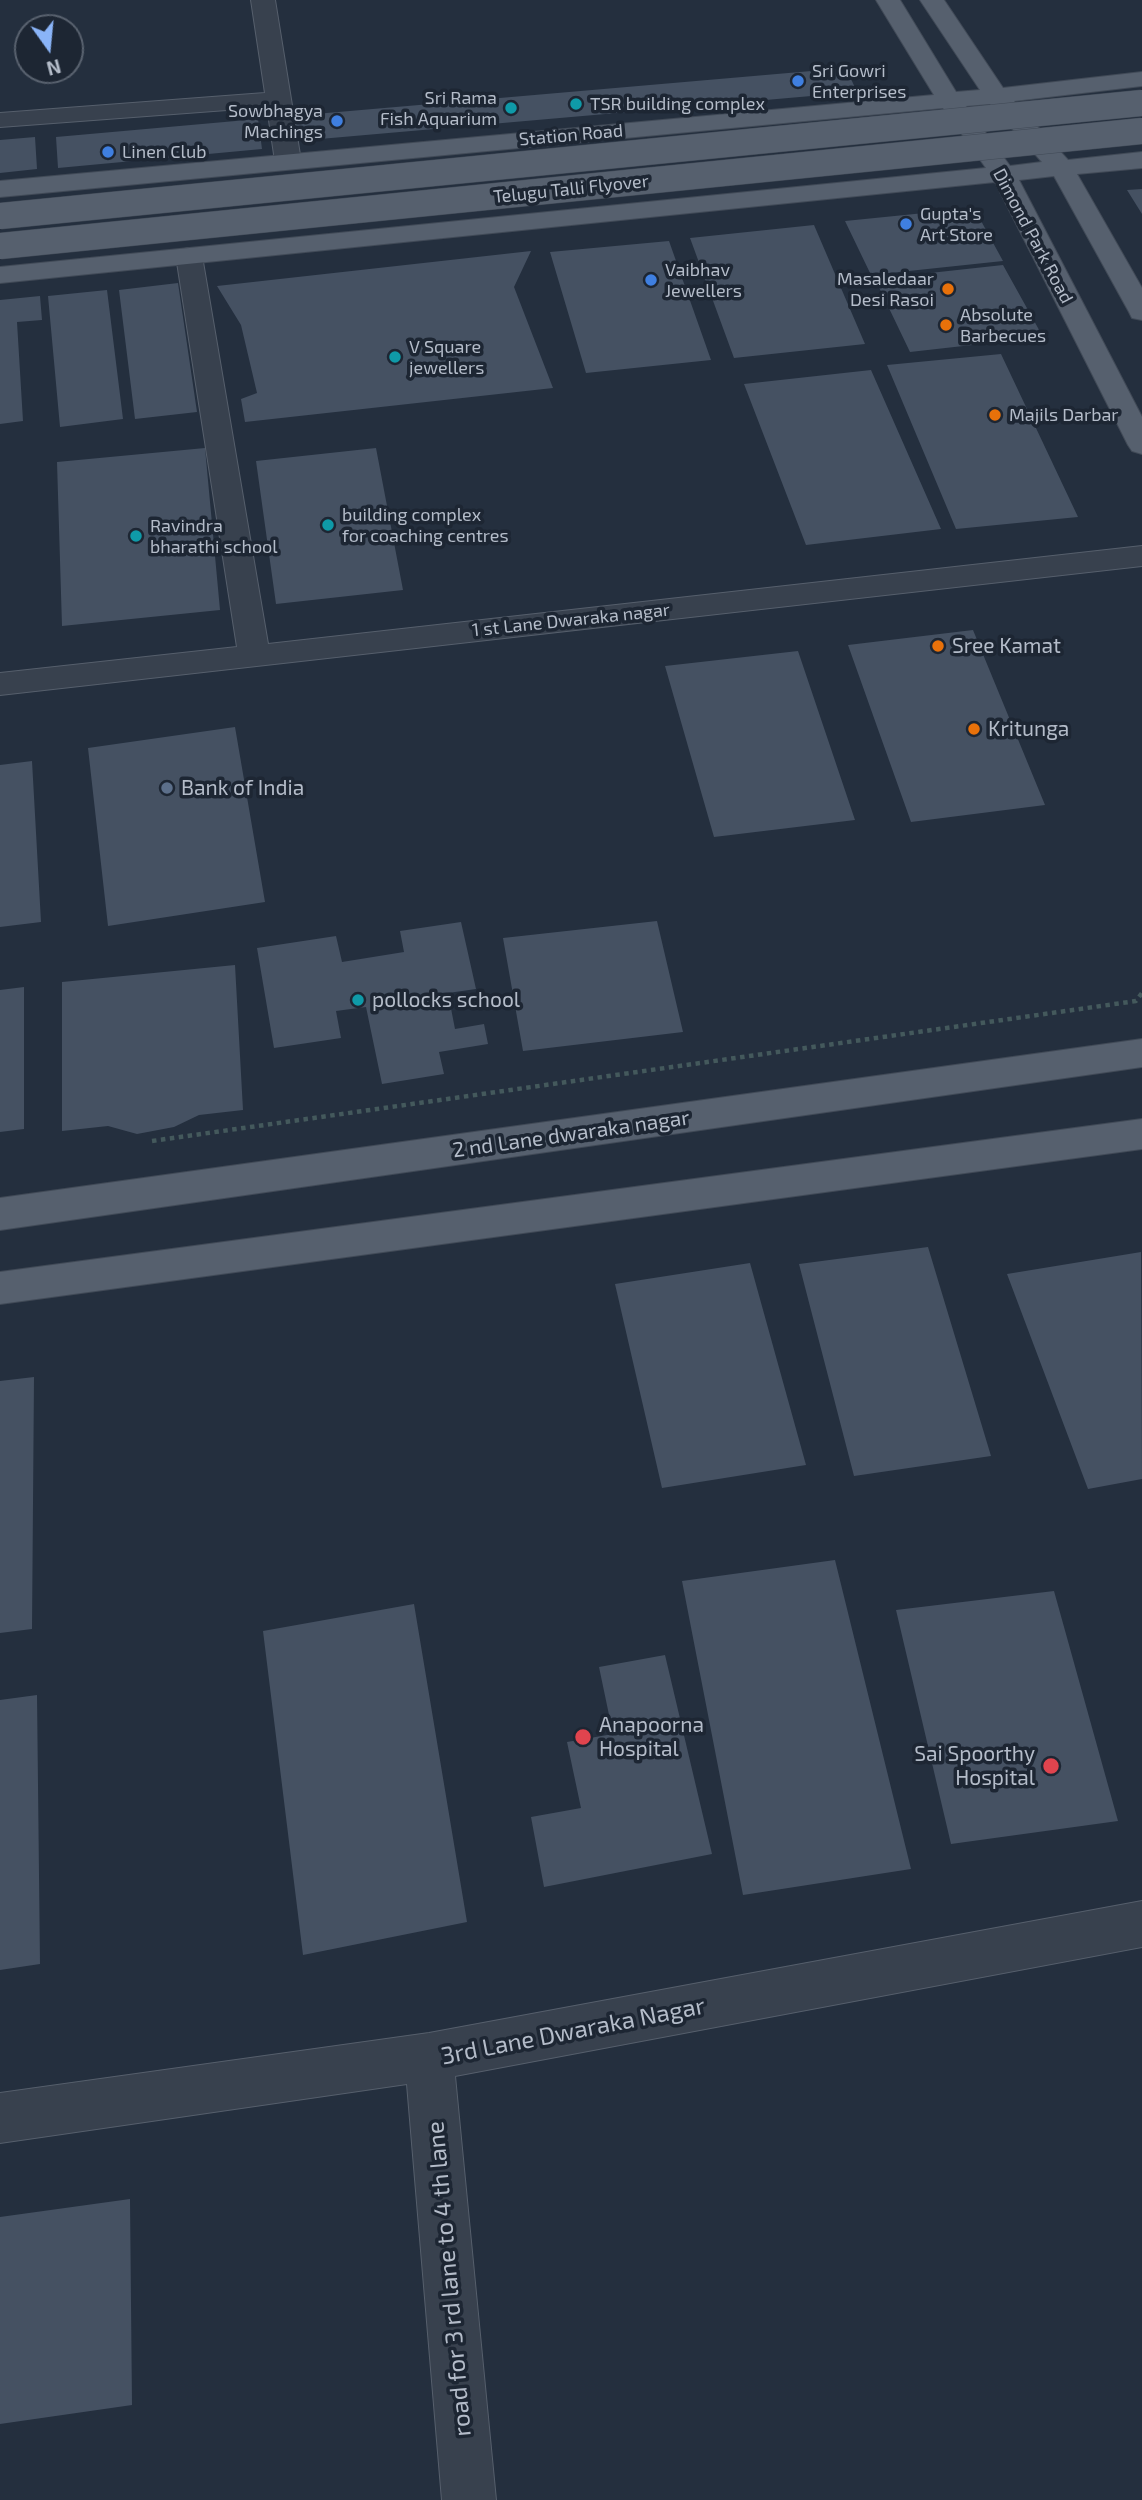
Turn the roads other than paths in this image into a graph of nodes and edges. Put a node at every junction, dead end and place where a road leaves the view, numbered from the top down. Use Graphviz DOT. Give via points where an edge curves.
graph roads {
  1 [pos="263,0"];
  2 [pos="888,0"];
  3 [pos="932,0"];
  4 [pos="1142,79"];
  5 [pos="996,96"];
  6 [pos="278,99"];
  7 [pos="949,100"];
  8 [pos="1142,103"];
  9 [pos="0,120"];
  10 [pos="1142,131"];
  11 [pos="1142,160"];
  12 [pos="288,161"];
  13 [pos="1062,169"];
  14 [pos="1003,174"];
  15 [pos="0,189"];
  16 [pos="0,216"];
  17 [pos="0,246"];
  18 [pos="189,256"];
  19 [pos="0,275"];
  20 [pos="1142,312"];
  21 [pos="1142,446"];
  22 [pos="1142,556"];
  23 [pos="254,655"];
  24 [pos="0,684"];
  25 [pos="1142,1054"];
  26 [pos="1142,1134"];
  27 [pos="0,1214"];
  28 [pos="0,1288"];
  29 [pos="1142,1924"];
  30 [pos="429,2057"];
  31 [pos="0,2118"];
  32 [pos="469,2500"];
  1 -- 6 [label="street"];
  2 -- 7 [label="main road, Dimond Park Road"];
  3 -- 5 [label="main road"];
  4 -- 5 [label="main road, Station Road"];
  5 -- 7 [label="main road, Station Road"];
  5 -- 13 [label="main road"];
  6 -- 9 [label="street"];
  6 -- 12 [label="street"];
  7 -- 12 [label="main road, Station Road"];
  7 -- 14 [label="main road, Dimond Park Road"];
  8 -- 16 [label="main road, Telugu Talli Flyover, bridge"];
  10 -- 17 [label="main road, Telugu Talli Flyover, bridge"];
  11 -- 13 [label="main road"];
  12 -- 15 [label="main road, Station Road"];
  13 -- 14 [label="main road"];
  13 -- 20 [label="main road"];
  14 -- 18 [label="main road"];
  14 -- 21 [label="main road, Dimond Park Road"];
  18 -- 19 [label="main road"];
  18 -- 23 [label="street"];
  22 -- 23 [label="street, 1 st Lane Dwaraka nagar"];
  23 -- 24 [label="street, 1 st Lane Dwaraka nagar"];
  25 -- 27 [label="main road, 2 nd Lane dwaraka nagar"];
  26 -- 28 [label="main road"];
  29 -- 30 [label="street, 3rd Lane Dwaraka Nagar"];
  30 -- 31 [label="street, 3rd Lane Dwaraka Nagar"];
  30 -- 32 [label="street, road for 3 rd lane to 4 th lane"];
}
